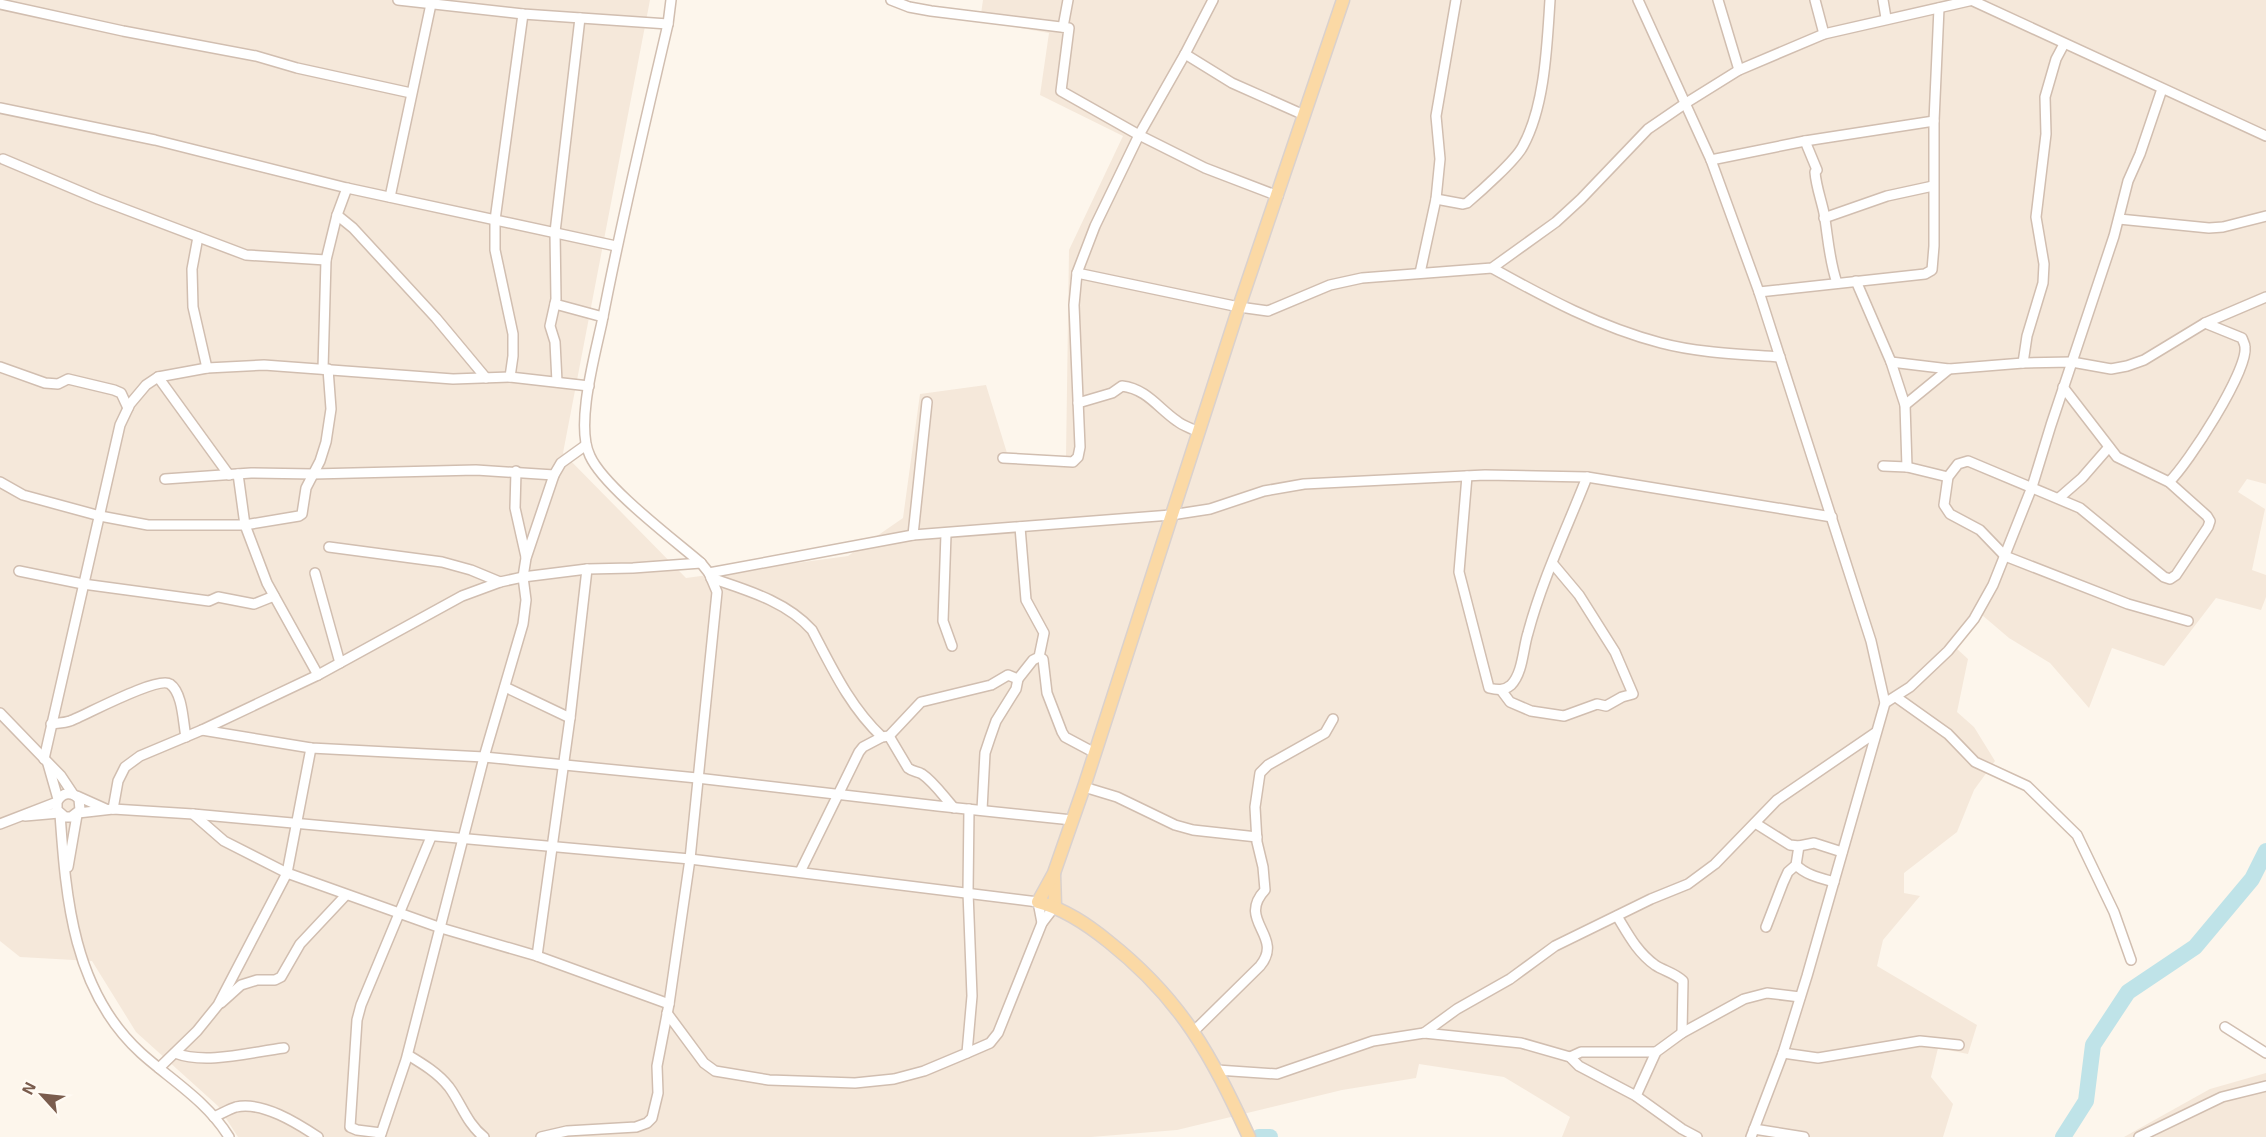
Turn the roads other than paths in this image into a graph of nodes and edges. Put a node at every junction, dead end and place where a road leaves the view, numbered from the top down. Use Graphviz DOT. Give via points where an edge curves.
graph roads {
  1 [pos="398,0"];
  2 [pos="671,0"];
  3 [pos="891,0"];
  4 [pos="1068,0"];
  5 [pos="1213,0"];
  6 [pos="1343,0"];
  7 [pos="1456,0"];
  8 [pos="1550,0"];
  9 [pos="1638,0"];
  10 [pos="1718,0"];
  11 [pos="1815,0"];
  12 [pos="1883,0"];
  13 [pos="1972,0"];
  14 [pos="0,4"];
  15 [pos="431,4"];
  16 [pos="1939,8"];
  17 [pos="523,14"];
  18 [pos="580,18"];
  19 [pos="1887,18"];
  20 [pos="668,24"];
  21 [pos="1063,27"];
  22 [pos="1824,34"];
  23 [pos="2064,44"];
  24 [pos="1185,54"];
  25 [pos="1739,70"];
  26 [pos="2162,89"];
  27 [pos="411,93"];
  28 [pos="1686,103"];
  29 [pos="0,108"];
  30 [pos="1304,115"];
  31 [pos="1934,121"];
  32 [pos="1139,135"];
  33 [pos="2266,136"];
  34 [pos="1805,141"];
  35 [pos="3,159"];
  36 [pos="1712,160"];
  37 [pos="1933,186"];
  38 [pos="346,188"];
  39 [pos="1278,195"];
  40 [pos="390,197"];
  41 [pos="1436,199"];
  42 [pos="337,215"];
  43 [pos="2266,216"];
  44 [pos="1824,218"];
  45 [pos="2119,219"];
  46 [pos="495,220"];
  47 [pos="555,232"];
  48 [pos="198,237"];
  49 [pos="616,246"];
  50 [pos="326,260"];
  51 [pos="1492,268"];
  52 [pos="1077,273"];
  53 [pos="1420,273"];
  54 [pos="1856,281"];
  55 [pos="1837,283"];
  56 [pos="1759,292"];
  57 [pos="2266,297"];
  58 [pos="555,304"];
  59 [pos="1239,307"];
  60 [pos="603,318"];
  61 [pos="2205,323"];
  62 [pos="1780,357"];
  63 [pos="1891,362"];
  64 [pos="2072,362"];
  65 [pos="2023,363"];
  66 [pos="0,367"];
  67 [pos="207,368"];
  68 [pos="325,369"];
  69 [pos="1949,369"];
  70 [pos="510,376"];
  71 [pos="158,377"];
  72 [pos="486,378"];
  73 [pos="557,382"];
  74 [pos="589,386"];
  75 [pos="2063,387"];
  76 [pos="927,402"];
  77 [pos="1078,403"];
  78 [pos="1905,405"];
  79 [pos="128,408"];
  80 [pos="1198,432"];
  81 [pos="586,445"];
  82 [pos="2109,447"];
  83 [pos="1003,458"];
  84 [pos="1883,466"];
  85 [pos="1907,467"];
  86 [pos="516,471"];
  87 [pos="234,474"];
  88 [pos="313,474"];
  89 [pos="554,475"];
  90 [pos="1467,476"];
  91 [pos="1587,477"];
  92 [pos="1948,477"];
  93 [pos="165,479"];
  94 [pos="0,482"];
  95 [pos="2169,482"];
  96 [pos="2032,487"];
  97 [pos="2059,498"];
  98 [pos="1170,515"];
  99 [pos="100,516"];
  100 [pos="1832,517"];
  101 [pos="245,525"];
  102 [pos="1020,527"];
  103 [pos="946,534"];
  104 [pos="914,535"];
  105 [pos="329,547"];
  106 [pos="2005,556"];
  107 [pos="526,558"];
  108 [pos="702,562"];
  109 [pos="1553,564"];
  110 [pos="587,569"];
  111 [pos="19,571"];
  112 [pos="315,573"];
  113 [pos="710,575"];
  114 [pos="523,577"];
  115 [pos="500,582"];
  116 [pos="83,584"];
  117 [pos="274,596"];
  118 [pos="2188,621"];
  119 [pos="952,646"];
  120 [pos="1039,657"];
  121 [pos="340,663"];
  122 [pos="318,675"];
  123 [pos="1018,679"];
  124 [pos="505,687"];
  125 [pos="1501,690"];
  126 [pos="1896,698"];
  127 [pos="1885,703"];
  128 [pos="0,713"];
  129 [pos="570,718"];
  130 [pos="1333,718"];
  131 [pos="51,724"];
  132 [pos="202,730"];
  133 [pos="1875,733"];
  134 [pos="886,736"];
  135 [pos="186,737"];
  136 [pos="311,748"];
  137 [pos="1095,753"];
  138 [pos="484,757"];
  139 [pos="46,762"];
  140 [pos="563,765"];
  141 [pos="697,778"];
  142 [pos="1084,787"];
  143 [pos="75,795"];
  144 [pos="837,795"];
  145 [pos="58,801"];
  146 [pos="954,808"];
  147 [pos="109,809"];
  148 [pos="969,809"];
  149 [pos="982,810"];
  150 [pos="59,813"];
  151 [pos="77,814"];
  152 [pos="193,814"];
  153 [pos="20,816"];
  154 [pos="1072,820"];
  155 [pos="1755,823"];
  156 [pos="0,824"];
  157 [pos="297,825"];
  158 [pos="431,837"];
  159 [pos="1257,837"];
  160 [pos="464,839"];
  161 [pos="1799,846"];
  162 [pos="553,847"];
  163 [pos="1842,852"];
  164 [pos="690,859"];
  165 [pos="1796,865"];
  166 [pos="800,872"];
  167 [pos="287,873"];
  168 [pos="1054,873"];
  169 [pos="67,875"];
  170 [pos="1834,882"];
  171 [pos="968,892"];
  172 [pos="346,895"];
  173 [pos="1038,902"];
  174 [pos="1055,906"];
  175 [pos="399,913"];
  176 [pos="1617,916"];
  177 [pos="1042,922"];
  178 [pos="1766,927"];
  179 [pos="441,928"];
  180 [pos="537,956"];
  181 [pos="2131,960"];
  182 [pos="1800,997"];
  183 [pos="218,1005"];
  184 [pos="668,1008"];
  185 [pos="2225,1027"];
  186 [pos="1194,1031"];
  187 [pos="1424,1033"];
  188 [pos="1682,1033"];
  189 [pos="1959,1045"];
  190 [pos="284,1048"];
  191 [pos="1656,1052"];
  192 [pos="175,1053"];
  193 [pos="967,1053"];
  194 [pos="1783,1053"];
  195 [pos="2266,1053"];
  196 [pos="408,1055"];
  197 [pos="1570,1057"];
  198 [pos="159,1068"];
  199 [pos="1217,1070"];
  200 [pos="2266,1086"];
  201 [pos="1636,1096"];
  202 [pos="214,1117"];
  203 [pos="1753,1133"];
  204 [pos="380,1135"];
  205 [pos="229,1137"];
  206 [pos="318,1137"];
  207 [pos="484,1137"];
  208 [pos="541,1137"];
  209 [pos="1249,1137"];
  210 [pos="1697,1137"];
  211 [pos="1804,1137"];
  212 [pos="2139,1137"];
  1 -- 15 [label="street"];
  2 -- 20 [label="street"];
  3 -- 21 [label="street" via="931,11"];
  4 -- 21 [label="street"];
  5 -- 24 [label="street"];
  6 -- 30 [label="main road"];
  7 -- 41 [label="street" via="1436,116 1440,159"];
  8 -- 41 [label="street" via="1547,57 1536,112 1523,148 1467,203"];
  9 -- 28 [label="street"];
  10 -- 25 [label="street"];
  11 -- 22 [label="street"];
  12 -- 19 [label="street"];
  13 -- 16 [label="street"];
  13 -- 23 [label="street"];
  14 -- 27 [label="street" via="256,56"];
  15 -- 17 [label="street"];
  15 -- 27 [label="street"];
  16 -- 19 [label="street"];
  16 -- 31 [label="street"];
  17 -- 18 [label="street"];
  17 -- 46 [label="street"];
  18 -- 20 [label="street"];
  18 -- 47 [label="street"];
  19 -- 22 [label="street"];
  20 -- 49 [label="street"];
  21 -- 32 [label="street" via="1070,30 1061,91"];
  22 -- 25 [label="street"];
  23 -- 26 [label="street"];
  23 -- 65 [label="street" via="2045,97 2046,134 2036,217 2043,283"];
  24 -- 30 [label="street" via="1232,83"];
  24 -- 32 [label="street"];
  25 -- 28 [label="street"];
  26 -- 33 [label="street"];
  26 -- 45 [label="street" via="2128,181"];
  27 -- 40 [label="street"];
  28 -- 36 [label="street"];
  28 -- 51 [label="street" via="1648,129 1556,222"];
  29 -- 38 [label="street" via="155,140"];
  30 -- 39 [label="main road"];
  31 -- 34 [label="street"];
  31 -- 37 [label="street"];
  32 -- 39 [label="street" via="1205,168"];
  32 -- 52 [label="street"];
  34 -- 36 [label="street"];
  34 -- 44 [label="street" via="1817,170 1815,180"];
  35 -- 48 [label="street"];
  36 -- 56 [label="street"];
  37 -- 44 [label="street" via="1887,196"];
  37 -- 54 [label="street" via="1932,270"];
  38 -- 40 [label="street"];
  38 -- 42 [label="street"];
  39 -- 59 [label="main road"];
  40 -- 46 [label="street"];
  41 -- 53 [label="street"];
  42 -- 50 [label="street"];
  42 -- 72 [label="street" via="436,318"];
  43 -- 45 [label="street" via="2209,228"];
  44 -- 55 [label="street"];
  45 -- 64 [label="street"];
  46 -- 47 [label="street"];
  46 -- 70 [label="street" via="495,250 513,334"];
  47 -- 49 [label="street"];
  47 -- 58 [label="street"];
  48 -- 50 [label="street" via="246,255"];
  48 -- 67 [label="street" via="192,269 193,307"];
  49 -- 60 [label="street"];
  50 -- 68 [label="street"];
  51 -- 53 [label="street"];
  51 -- 62 [label="street" via="1580,314 1661,343 1700,351"];
  52 -- 59 [label="street"];
  52 -- 77 [label="street" via="1074,305"];
  53 -- 59 [label="street" via="1330,285 1268,311"];
  54 -- 55 [label="street"];
  54 -- 63 [label="street"];
  55 -- 56 [label="street"];
  56 -- 62 [label="street"];
  57 -- 61 [label="street"];
  58 -- 60 [label="street"];
  58 -- 73 [label="street" via="550,327 555,342"];
  59 -- 80 [label="main road"];
  60 -- 74 [label="street"];
  61 -- 64 [label="street" via="2145,360 2127,366 2111,369"];
  61 -- 95 [label="street" via="2242,338 2246,348 2239,371 2196,449"];
  62 -- 100 [label="street"];
  63 -- 69 [label="street"];
  63 -- 78 [label="street"];
  64 -- 65 [label="street"];
  64 -- 75 [label="street"];
  65 -- 69 [label="street"];
  66 -- 79 [label="street" via="45,383 58,384 68,379 114,390 122,393"];
  67 -- 68 [label="street" via="264,365"];
  67 -- 71 [label="street"];
  68 -- 72 [label="street"];
  68 -- 88 [label="street" via="331,409 326,442"];
  69 -- 78 [label="street"];
  70 -- 72 [label="street"];
  70 -- 73 [label="street"];
  71 -- 79 [label="street" via="146,385"];
  71 -- 87 [label="street"];
  73 -- 74 [label="street"];
  74 -- 81 [label="street"];
  75 -- 82 [label="street"];
  75 -- 96 [label="street"];
  76 -- 104 [label="street"];
  77 -- 80 [label="street" via="1122,386 1132,387 1179,423"];
  77 -- 83 [label="street" via="1080,447 1073,462"];
  78 -- 85 [label="street"];
  79 -- 99 [label="street" via="120,425"];
  80 -- 98 [label="main road"];
  81 -- 89 [label="street" via="561,463"];
  81 -- 108 [label="street" via="610,483"];
  82 -- 95 [label="street" via="2117,457"];
  82 -- 97 [label="street"];
  84 -- 85 [label="street"];
  85 -- 92 [label="street"];
  86 -- 88 [label="street"];
  86 -- 89 [label="street"];
  86 -- 107 [label="street" via="515,508"];
  87 -- 88 [label="street"];
  87 -- 93 [label="street"];
  87 -- 101 [label="street"];
  88 -- 101 [label="street" via="306,488 302,514"];
  89 -- 107 [label="street"];
  90 -- 91 [label="street"];
  90 -- 98 [label="street" via="1304,484 1264,491 1210,509"];
  90 -- 125 [label="street" via="1459,572 1489,688"];
  91 -- 100 [label="street"];
  91 -- 109 [label="street"];
  92 -- 96 [label="street" via="1958,464 1968,461"];
  92 -- 106 [label="street" via="1944,505 1947,511 1980,530"];
  94 -- 99 [label="street" via="23,495"];
  95 -- 97 [label="street" via="2210,521 2170,579 2080,508"];
  96 -- 97 [label="street"];
  96 -- 106 [label="street"];
  98 -- 102 [label="street"];
  98 -- 137 [label="main road"];
  99 -- 101 [label="street" via="148,525"];
  99 -- 116 [label="street"];
  100 -- 127 [label="street" via="1871,640"];
  101 -- 117 [label="street"];
  102 -- 103 [label="street"];
  102 -- 120 [label="street" via="1026,600 1044,633"];
  103 -- 104 [label="street"];
  103 -- 119 [label="street" via="943,621"];
  104 -- 113 [label="street"];
  105 -- 115 [label="street" via="449,563"];
  106 -- 118 [label="street" via="2128,604"];
  106 -- 126 [label="street" via="1974,619 1948,651"];
  107 -- 114 [label="street"];
  108 -- 110 [label="street"];
  108 -- 113 [label="street"];
  109 -- 125 [label="street" via="1527,633 1520,665 1511,684"];
  109 -- 125 [label="street" via="1579,595 1615,652 1633,694 1606,706 1597,704 1564,716 1531,711 1510,702"];
  110 -- 114 [label="street"];
  110 -- 129 [label="street"];
  111 -- 116 [label="street"];
  112 -- 121 [label="street"];
  113 -- 134 [label="street" via="803,619 853,705 864,720"];
  113 -- 141 [label="street" via="717,592"];
  114 -- 115 [label="street"];
  114 -- 124 [label="street" via="523,624"];
  115 -- 121 [label="street" via="428,613"];
  116 -- 117 [label="street" via="209,601 218,597 254,603"];
  116 -- 131 [label="street"];
  117 -- 122 [label="street"];
  120 -- 123 [label="street"];
  120 -- 137 [label="street" via="1043,659 1047,693 1062,732"];
  121 -- 122 [label="street"];
  122 -- 132 [label="street"];
  123 -- 134 [label="street" via="1008,675 991,685 921,702"];
  123 -- 149 [label="street" via="996,721 986,753"];
  124 -- 129 [label="street"];
  124 -- 138 [label="street"];
  126 -- 127 [label="street"];
  126 -- 181 [label="street" via="1948,734 1975,762 2027,786 2077,835 2114,912"];
  127 -- 133 [label="street"];
  128 -- 139 [label="street"];
  129 -- 140 [label="street"];
  130 -- 159 [label="street" via="1325,733 1260,773 1255,807"];
  131 -- 135 [label="street" via="67,722 140,689 167,683 172,685 182,705"];
  131 -- 139 [label="street"];
  132 -- 135 [label="street"];
  132 -- 136 [label="street"];
  133 -- 155 [label="street" via="1777,800"];
  133 -- 163 [label="street"];
  134 -- 144 [label="street" via="863,747"];
  134 -- 146 [label="street" via="908,768 927,778"];
  135 -- 147 [label="street" via="140,756 125,767"];
  136 -- 138 [label="street"];
  136 -- 157 [label="street"];
  137 -- 142 [label="main road"];
  138 -- 140 [label="street"];
  138 -- 160 [label="street"];
  139 -- 143 [label="street"];
  139 -- 145 [label="street"];
  140 -- 141 [label="street"];
  140 -- 162 [label="street"];
  141 -- 144 [label="street"];
  141 -- 164 [label="street"];
  142 -- 154 [label="main road"];
  142 -- 159 [label="street" via="1117,797 1175,825"];
  143 -- 145 [label="street" via="63,795"];
  143 -- 147 [label="street"];
  143 -- 151 [label="street" via="81,803"];
  144 -- 146 [label="street"];
  144 -- 166 [label="street"];
  145 -- 150 [label="street"];
  145 -- 153 [label="street"];
  146 -- 148 [label="street"];
  147 -- 151 [label="street"];
  147 -- 152 [label="street"];
  148 -- 149 [label="street"];
  148 -- 171 [label="street"];
  149 -- 154 [label="street"];
  150 -- 151 [label="street" via="65,817"];
  150 -- 153 [label="street"];
  150 -- 169 [label="street"];
  151 -- 169 [label="street"];
  152 -- 157 [label="street"];
  152 -- 167 [label="street" via="224,841"];
  153 -- 156 [label="street"];
  154 -- 168 [label="main road"];
  155 -- 161 [label="street" via="1790,845"];
  155 -- 176 [label="street" via="1715,864 1688,884"];
  157 -- 158 [label="street"];
  157 -- 167 [label="street"];
  158 -- 160 [label="street"];
  158 -- 175 [label="street"];
  159 -- 186 [label="street" via="1265,890 1254,909 1269,946 1268,955"];
  160 -- 162 [label="street"];
  160 -- 179 [label="street"];
  161 -- 163 [label="street" via="1815,843"];
  161 -- 165 [label="street"];
  162 -- 164 [label="street"];
  162 -- 180 [label="street"];
  163 -- 170 [label="street"];
  164 -- 166 [label="street"];
  164 -- 184 [label="street"];
  165 -- 170 [label="street"];
  165 -- 178 [label="street" via="1786,877"];
  166 -- 171 [label="street"];
  167 -- 172 [label="street"];
  167 -- 183 [label="street"];
  168 -- 173 [label="main road"];
  168 -- 174 [label="main road"];
  169 -- 198 [label="street" via="76,943 90,982 115,1025"];
  170 -- 182 [label="street"];
  171 -- 173 [label="street"];
  171 -- 193 [label="street" via="972,996"];
  172 -- 175 [label="street"];
  172 -- 183 [label="street" via="300,944 281,977 241,985"];
  173 -- 174 [label="main road"];
  173 -- 177 [label="street"];
  174 -- 177 [label="street"];
  174 -- 186 [label="main road" via="1139,967"];
  175 -- 179 [label="street"];
  175 -- 204 [label="street" via="357,1020 349,1113 350,1127"];
  176 -- 187 [label="street" via="1555,946"];
  176 -- 188 [label="street" via="1647,958 1683,981"];
  177 -- 193 [label="street" via="998,1033 990,1042"];
  179 -- 180 [label="street"];
  179 -- 196 [label="street"];
  180 -- 184 [label="street"];
  182 -- 188 [label="street" via="1767,993 1744,999"];
  182 -- 194 [label="street"];
  183 -- 192 [label="street"];
  184 -- 193 [label="street" via="704,1063 715,1071 769,1080 855,1083 894,1079"];
  184 -- 208 [label="street" via="652,1118 636,1127 567,1131"];
  185 -- 195 [label="street"];
  186 -- 199 [label="main road"];
  187 -- 197 [label="street" via="1521,1043"];
  187 -- 199 [label="street" via="1373,1041 1277,1074"];
  188 -- 191 [label="street"];
  189 -- 194 [label="street" via="1920,1041 1818,1058"];
  190 -- 192 [label="street" via="193,1058"];
  191 -- 197 [label="street" via="1581,1052"];
  191 -- 201 [label="street"];
  192 -- 198 [label="street"];
  194 -- 203 [label="street"];
  196 -- 204 [label="street"];
  196 -- 207 [label="street" via="440,1077"];
  197 -- 201 [label="street" via="1579,1066"];
  198 -- 202 [label="street"];
  199 -- 209 [label="main road"];
  200 -- 212 [label="street" via="2223,1097"];
  201 -- 210 [label="street"];
  202 -- 205 [label="street"];
  202 -- 206 [label="street" via="236,1107 278,1112"];
  203 -- 211 [label="street"];
}
